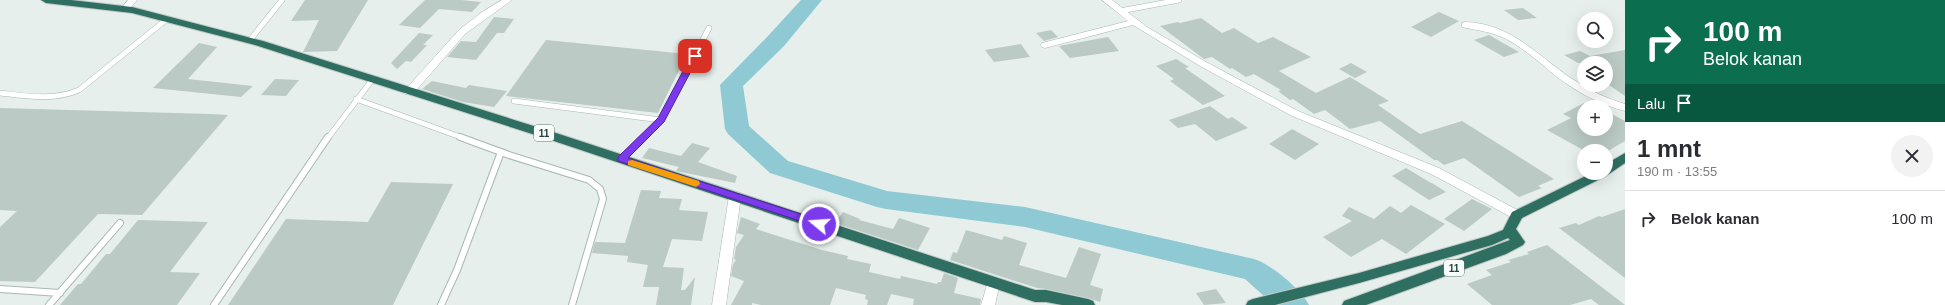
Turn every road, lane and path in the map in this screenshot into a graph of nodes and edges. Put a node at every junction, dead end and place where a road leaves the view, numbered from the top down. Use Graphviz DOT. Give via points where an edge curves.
graph roads {
  1 [pos="46,0"];
  2 [pos="282,0"];
  3 [pos="492,0"];
  4 [pos="508,0"];
  5 [pos="1106,0"];
  6 [pos="1178,0"];
  7 [pos="129,4"];
  8 [pos="1120,11"];
  9 [pos="485,14"];
  10 [pos="167,19"];
  11 [pos="1134,22"];
  12 [pos="1466,25"];
  13 [pos="709,28"];
  14 [pos="250,40"];
  15 [pos="1045,45"];
  16 [pos="372,80"];
  17 [pos="409,92"];
  18 [pos="0,93"];
  19 [pos="356,99"];
  20 [pos="514,101"];
  21 [pos="1625,108"];
  22 [pos="661,120"];
  23 [pos="501,152"];
  24 [pos="1625,157"];
  25 [pos="622,159"];
  26 [pos="1613,165"];
  27 [pos="1588,180"];
  28 [pos="735,196"];
  29 [pos="1518,216"];
  30 [pos="120,224"];
  31 [pos="1509,229"];
  32 [pos="994,282"];
  33 [pos="0,289"];
  34 [pos="60,292"];
  35 [pos="1039,301"];
  36 [pos="49,305"];
  37 [pos="214,305"];
  38 [pos="440,305"];
  39 [pos="572,305"];
  40 [pos="719,305"];
  41 [pos="988,305"];
  42 [pos="1088,305"];
  43 [pos="1253,305"];
  44 [pos="1349,305"];
  1 -- 7 [label="highway, 11"];
  2 -- 14 [label="lane"];
  3 -- 9 [label="street"];
  4 -- 9 [label="street"];
  5 -- 8 [label="street"];
  6 -- 8 [label="lane"];
  7 -- 10 [label="highway, 11"];
  8 -- 11 [label="street"];
  9 -- 17 [label="street" via="462,32"];
  10 -- 14 [label="highway, 11"];
  10 -- 18 [label="lane" via="79,90 68,95"];
  11 -- 15 [label="street"];
  11 -- 29 [label="street" via="1203,64 1294,114 1435,171"];
  12 -- 21 [label="street" via="1489,29 1514,39 1534,51 1573,84 1593,96"];
  13 -- 22 [label="lane"];
  14 -- 16 [label="highway, 11"];
  16 -- 17 [label="highway, 11"];
  16 -- 19 [label="lane"];
  17 -- 25 [label="highway, 11"];
  19 -- 23 [label="lane"];
  19 -- 37 [label="lane"];
  20 -- 22 [label="lane"];
  22 -- 25 [label="lane"];
  23 -- 38 [label="lane" via="457,270"];
  23 -- 39 [label="lane" via="589,180 600,189 603,199"];
  24 -- 26 [label="highway"];
  25 -- 28 [label="highway, 11"];
  27 -- 29 [label="highway, 11"];
  28 -- 32 [label="highway, 11"];
  28 -- 40 [label="street"];
  29 -- 31 [label="highway, 11"];
  30 -- 34 [label="lane"];
  31 -- 43 [label="highway, 11" via="1508,233 1492,240"];
  31 -- 44 [label="highway, 11" via="1518,242 1487,256"];
  32 -- 35 [label="highway, 11"];
  32 -- 41 [label="street"];
  33 -- 34 [label="lane"];
  34 -- 36 [label="lane"];
  35 -- 42 [label="highway, 11" via="1046,296"];
}
